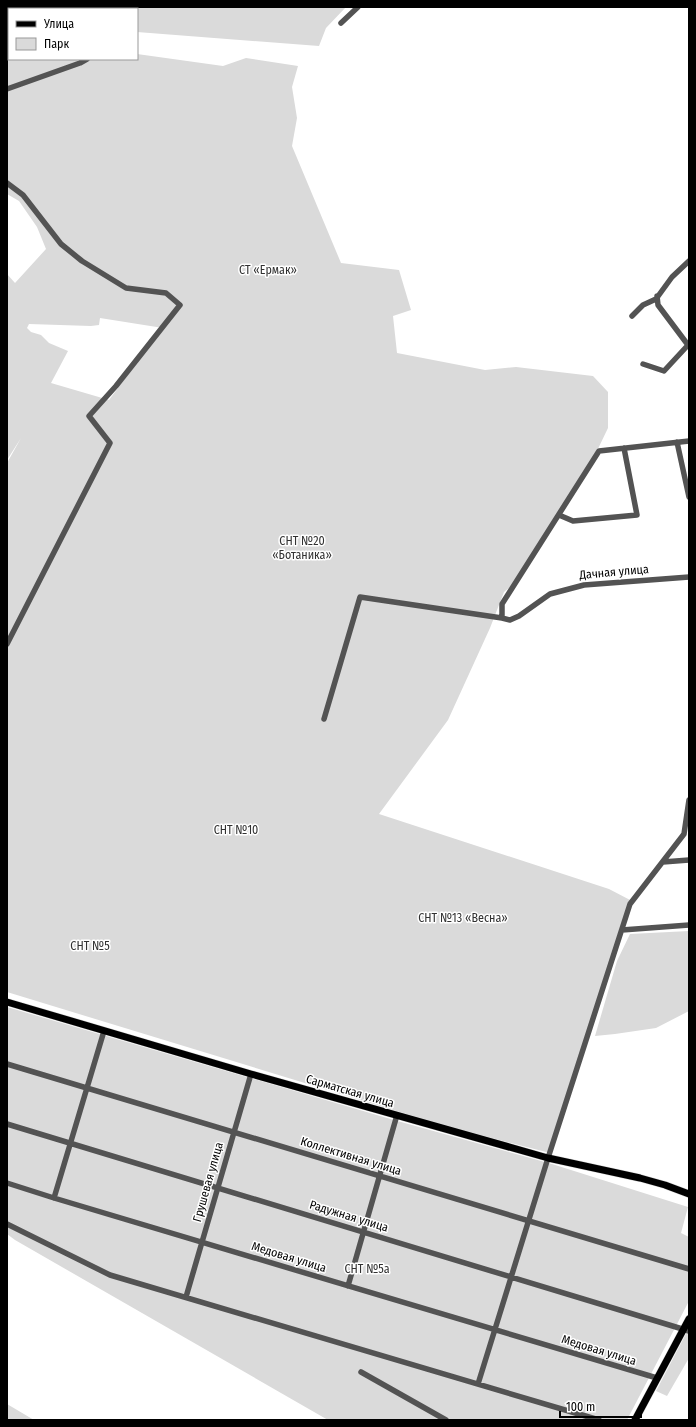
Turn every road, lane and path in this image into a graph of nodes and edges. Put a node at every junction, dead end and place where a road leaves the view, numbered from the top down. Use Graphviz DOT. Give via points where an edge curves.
graph roads {
  1 [pos="358,7"];
  2 [pos="341,22"];
  3 [pos="85,60"];
  4 [pos="7,89"];
  5 [pos="7,183"];
  6 [pos="689,261"];
  7 [pos="657,296"];
  8 [pos="632,316"];
  9 [pos="688,345"];
  10 [pos="643,364"];
  11 [pos="689,441"];
  12 [pos="677,442"];
  13 [pos="624,448"];
  14 [pos="689,497"];
  15 [pos="559,515"];
  16 [pos="689,577"];
  17 [pos="502,618"];
  18 [pos="7,644"];
  19 [pos="324,719"];
  20 [pos="689,800"];
  21 [pos="689,860"];
  22 [pos="663,862"];
  23 [pos="689,925"];
  24 [pos="622,930"];
  25 [pos="7,1002"];
  26 [pos="104,1031"];
  27 [pos="7,1064"];
  28 [pos="251,1074"];
  29 [pos="87,1088"];
  30 [pos="397,1115"];
  31 [pos="7,1124"];
  32 [pos="234,1132"];
  33 [pos="70,1143"];
  34 [pos="548,1158"];
  35 [pos="380,1176"];
  36 [pos="7,1183"];
  37 [pos="218,1188"];
  38 [pos="689,1194"];
  39 [pos="54,1198"];
  40 [pos="529,1220"];
  41 [pos="7,1224"];
  42 [pos="364,1232"];
  43 [pos="202,1242"];
  44 [pos="689,1268"];
  45 [pos="511,1276"];
  46 [pos="348,1286"];
  47 [pos="186,1297"];
  48 [pos="689,1318"];
  49 [pos="494,1330"];
  50 [pos="686,1330"];
  51 [pos="361,1372"];
  52 [pos="657,1378"];
  53 [pos="478,1384"];
  54 [pos="446,1420"];
  55 [pos="599,1420"];
  56 [pos="635,1420"];
  1 -- 2 [label="street"];
  3 -- 4 [label="street"];
  5 -- 18 [label="street" via="23,195 61,244 82,261 126,288 166,293 180,305 89,416 110,443"];
  6 -- 7 [label="street"];
  7 -- 8 [label="street" via="656,300 643,305"];
  7 -- 9 [label="street" via="658,305"];
  9 -- 10 [label="street" via="664,371"];
  11 -- 12 [label="street"];
  12 -- 13 [label="street"];
  12 -- 14 [label="street"];
  13 -- 15 [label="street" via="599,451"];
  13 -- 15 [label="street" via="637,515 573,521"];
  15 -- 17 [label="street" via="502,604"];
  16 -- 17 [label="street, Дачная улица" via="584,584 550,594 510,620"];
  17 -- 19 [label="street, Дачная улица" via="360,597"];
  20 -- 22 [label="street" via="684,834"];
  21 -- 22 [label="street"];
  22 -- 24 [label="street" via="630,904"];
  23 -- 24 [label="street"];
  24 -- 34 [label="street"];
  25 -- 26 [label="main road, Сарматская улица"];
  26 -- 28 [label="main road, Сарматская улица"];
  26 -- 29 [label="street"];
  27 -- 29 [label="street, Коллективная улица"];
  28 -- 30 [label="main road, Сарматская улица"];
  28 -- 32 [label="street, Грушевая улица"];
  29 -- 32 [label="street, Коллективная улица"];
  29 -- 33 [label="street"];
  30 -- 34 [label="main road, Сарматская улица"];
  30 -- 35 [label="street"];
  31 -- 33 [label="street, Радужная улица"];
  32 -- 35 [label="street, Коллективная улица"];
  32 -- 37 [label="street, Грушевая улица"];
  33 -- 37 [label="street, Радужная улица"];
  33 -- 39 [label="street"];
  34 -- 38 [label="main road, Сарматская улица" via="640,1178"];
  34 -- 40 [label="street"];
  35 -- 40 [label="street, Коллективная улица"];
  35 -- 42 [label="street"];
  36 -- 39 [label="street, Медовая улица"];
  37 -- 42 [label="street, Радужная улица"];
  37 -- 43 [label="street, Грушевая улица"];
  39 -- 43 [label="street, Медовая улица"];
  40 -- 44 [label="street, Коллективная улица"];
  40 -- 45 [label="street"];
  41 -- 47 [label="street" via="110,1275"];
  42 -- 45 [label="street, Радужная улица"];
  42 -- 46 [label="street"];
  43 -- 46 [label="street, Медовая улица"];
  43 -- 47 [label="street, Грушевая улица"];
  45 -- 49 [label="street"];
  45 -- 50 [label="street, Радужная улица"];
  46 -- 49 [label="street, Медовая улица"];
  47 -- 53 [label="street"];
  48 -- 50 [label="main road"];
  49 -- 52 [label="street, Медовая улица"];
  49 -- 53 [label="street"];
  50 -- 52 [label="main road"];
  51 -- 54 [label="street"];
  52 -- 56 [label="main road"];
  53 -- 55 [label="street"];
}
